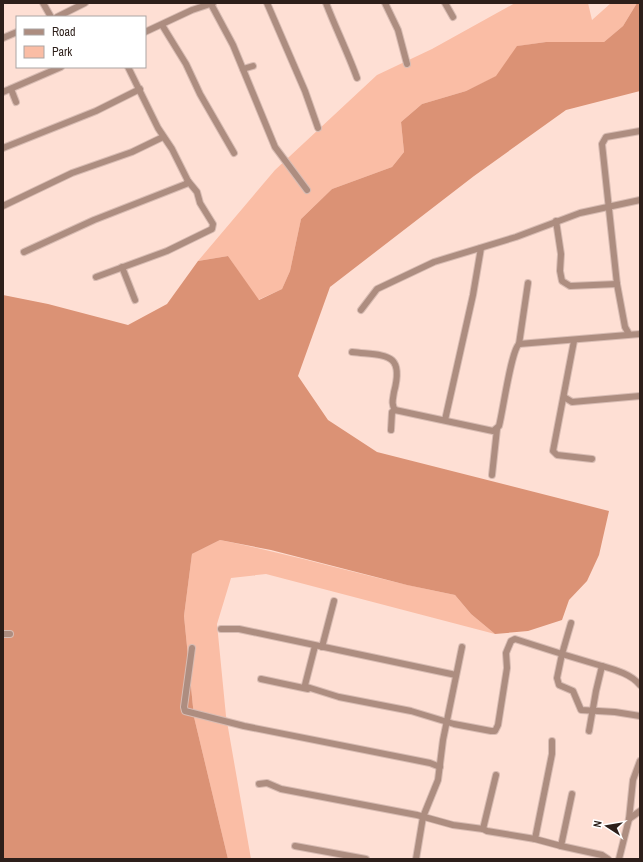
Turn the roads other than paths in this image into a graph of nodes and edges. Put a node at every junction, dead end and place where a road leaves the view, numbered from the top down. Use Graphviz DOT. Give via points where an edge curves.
graph roads {
  1 [pos="43,3"];
  2 [pos="84,3"];
  3 [pos="212,3"];
  4 [pos="267,3"];
  5 [pos="326,3"];
  6 [pos="385,3"];
  7 [pos="445,3"];
  8 [pos="50,16"];
  9 [pos="59,16"];
  10 [pos="453,17"];
  11 [pos="162,25"];
  12 [pos="16,32"];
  13 [pos="146,32"];
  14 [pos="3,38"];
  15 [pos="407,64"];
  16 [pos="253,66"];
  17 [pos="59,68"];
  18 [pos="129,68"];
  19 [pos="243,69"];
  20 [pos="357,78"];
  21 [pos="11,89"];
  22 [pos="140,89"];
  23 [pos="3,92"];
  24 [pos="16,102"];
  25 [pos="318,128"];
  26 [pos="640,131"];
  27 [pos="163,137"];
  28 [pos="3,148"];
  29 [pos="234,153"];
  30 [pos="188,181"];
  31 [pos="307,190"];
  32 [pos="640,200"];
  33 [pos="3,206"];
  34 [pos="608,206"];
  35 [pos="556,221"];
  36 [pos="481,248"];
  37 [pos="24,252"];
  38 [pos="122,267"];
  39 [pos="96,276"];
  40 [pos="528,283"];
  41 [pos="617,284"];
  42 [pos="135,300"];
  43 [pos="361,310"];
  44 [pos="629,334"];
  45 [pos="640,334"];
  46 [pos="574,341"];
  47 [pos="519,344"];
  48 [pos="352,352"];
  49 [pos="640,396"];
  50 [pos="564,397"];
  51 [pos="394,410"];
  52 [pos="445,420"];
  53 [pos="497,429"];
  54 [pos="391,430"];
  55 [pos="592,459"];
  56 [pos="492,475"];
  57 [pos="334,601"];
  58 [pos="571,623"];
  59 [pos="221,629"];
  60 [pos="3,634"];
  61 [pos="10,634"];
  62 [pos="314,646"];
  63 [pos="322,647"];
  64 [pos="462,647"];
  65 [pos="192,648"];
  66 [pos="562,654"];
  67 [pos="602,666"];
  68 [pos="456,674"];
  69 [pos="261,679"];
  70 [pos="639,682"];
  71 [pos="313,690"];
  72 [pos="593,711"];
  73 [pos="640,716"];
  74 [pos="446,721"];
  75 [pos="589,732"];
  76 [pos="552,741"];
  77 [pos="640,761"];
  78 [pos="440,767"];
  79 [pos="496,775"];
  80 [pos="258,784"];
  81 [pos="572,794"];
  82 [pos="640,811"];
  83 [pos="423,816"];
  84 [pos="629,819"];
  85 [pos="483,829"];
  86 [pos="535,839"];
  87 [pos="296,846"];
  88 [pos="561,846"];
  89 [pos="366,859"];
  90 [pos="416,859"];
  91 [pos="608,859"];
  92 [pos="619,859"];
  1 -- 8 [label="street"];
  2 -- 9 [label="street"];
  3 -- 11 [label="street"];
  3 -- 19 [label="street"];
  4 -- 25 [label="street"];
  5 -- 20 [label="street"];
  6 -- 15 [label="street" via="398,30"];
  7 -- 10 [label="street"];
  11 -- 13 [label="street"];
  11 -- 29 [label="street"];
  12 -- 14 [label="street"];
  16 -- 19 [label="street"];
  17 -- 21 [label="street"];
  18 -- 22 [label="street"];
  19 -- 31 [label="street" via="275,147"];
  21 -- 23 [label="street"];
  21 -- 24 [label="street"];
  22 -- 27 [label="street"];
  22 -- 28 [label="street" via="96,111"];
  26 -- 34 [label="street" via="606,137 602,141"];
  27 -- 30 [label="street"];
  27 -- 33 [label="street" via="132,152 72,173"];
  30 -- 37 [label="street"];
  30 -- 38 [label="street" via="197,192 200,203 213,224 212,229 167,251"];
  32 -- 34 [label="street"];
  34 -- 35 [label="street"];
  34 -- 41 [label="street"];
  35 -- 36 [label="street"];
  35 -- 41 [label="street" via="561,254 560,271 565,285"];
  36 -- 43 [label="street" via="434,262 377,289"];
  36 -- 52 [label="street"];
  38 -- 39 [label="street"];
  38 -- 42 [label="street"];
  40 -- 47 [label="street"];
  41 -- 44 [label="street" via="625,327"];
  44 -- 45 [label="street"];
  44 -- 46 [label="street"];
  46 -- 47 [label="street"];
  46 -- 50 [label="street"];
  47 -- 53 [label="street" via="515,348"];
  48 -- 51 [label="street" via="388,357 395,363 398,371 392,403"];
  49 -- 50 [label="street" via="572,402"];
  50 -- 55 [label="street" via="553,451 557,456"];
  51 -- 52 [label="street"];
  51 -- 54 [label="street"];
  52 -- 53 [label="street" via="493,431"];
  53 -- 56 [label="street"];
  57 -- 63 [label="street"];
  58 -- 66 [label="street"];
  59 -- 62 [label="street" via="239,629"];
  60 -- 61 [label="street"];
  62 -- 63 [label="street"];
  62 -- 71 [label="street" via="305,684"];
  63 -- 68 [label="street"];
  64 -- 68 [label="street"];
  65 -- 78 [label="street" via="185,711"];
  66 -- 67 [label="street"];
  66 -- 72 [label="street" via="557,678 559,685 574,691 581,710"];
  66 -- 74 [label="street" via="515,639 511,641 506,653 507,668 497,728 491,731"];
  67 -- 70 [label="street" via="622,672"];
  67 -- 72 [label="street"];
  68 -- 74 [label="street"];
  69 -- 71 [label="street"];
  71 -- 74 [label="street"];
  72 -- 73 [label="street"];
  72 -- 75 [label="street"];
  74 -- 78 [label="street"];
  76 -- 86 [label="street" via="552,754"];
  77 -- 84 [label="street" via="632,785"];
  78 -- 83 [label="street" via="438,780"];
  79 -- 85 [label="street"];
  80 -- 83 [label="street" via="267,783 282,790"];
  81 -- 88 [label="street"];
  82 -- 84 [label="street"];
  83 -- 85 [label="street" via="453,825"];
  83 -- 90 [label="street"];
  84 -- 92 [label="street"];
  85 -- 86 [label="street"];
  86 -- 88 [label="street"];
  87 -- 89 [label="street"];
  88 -- 91 [label="street" via="602,855"];
}
